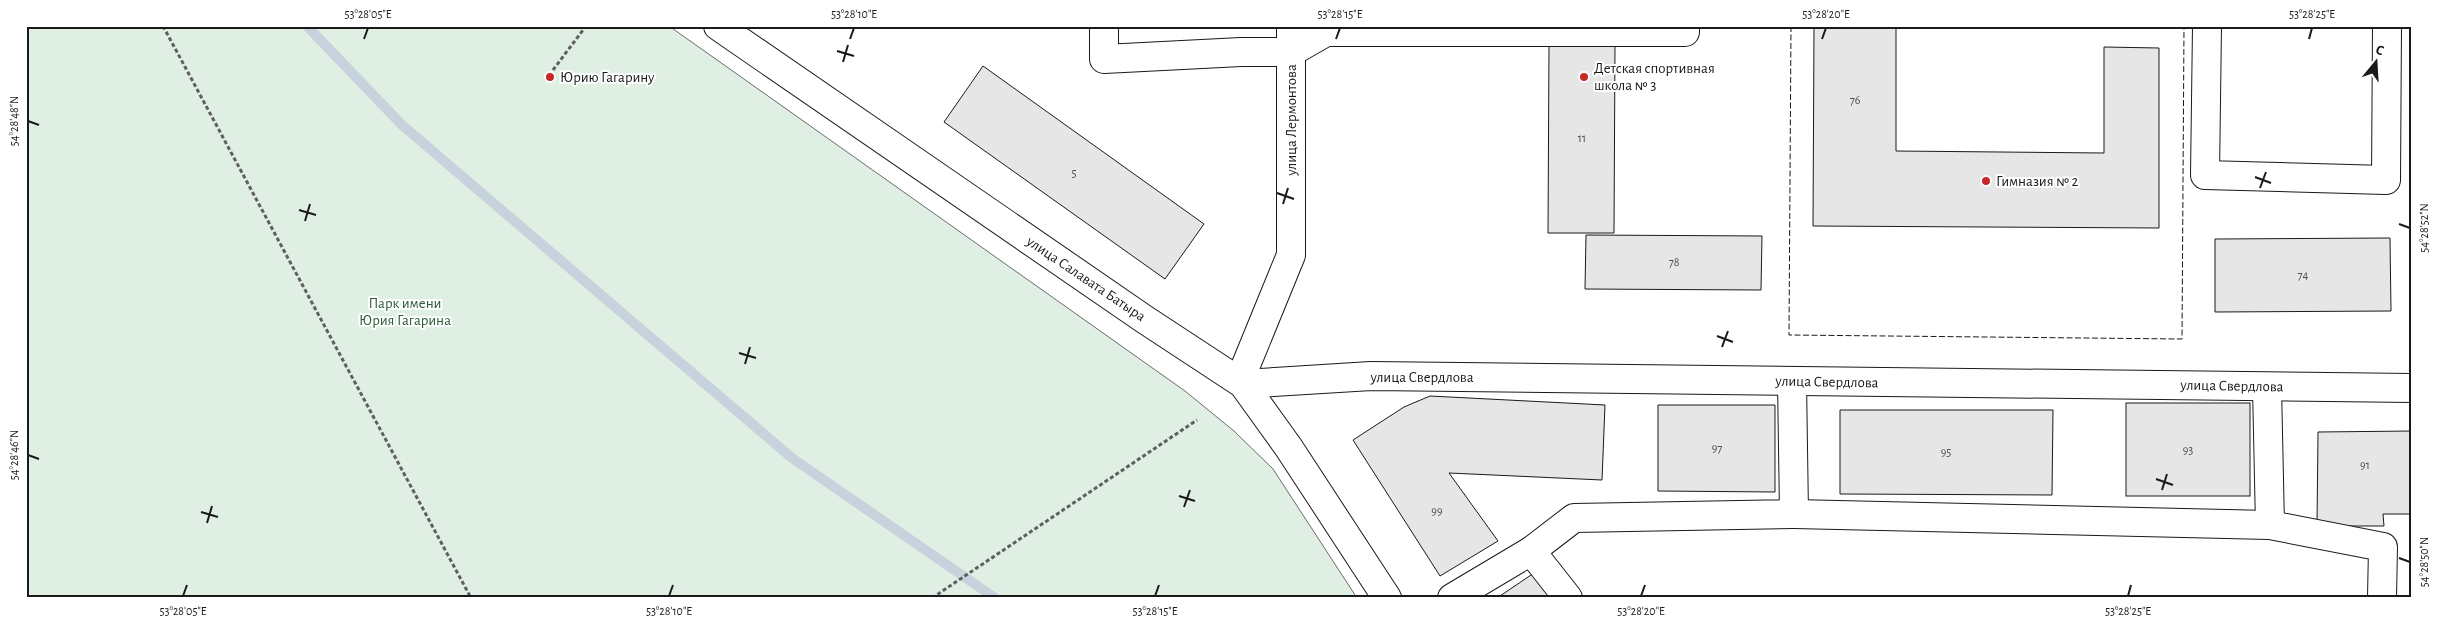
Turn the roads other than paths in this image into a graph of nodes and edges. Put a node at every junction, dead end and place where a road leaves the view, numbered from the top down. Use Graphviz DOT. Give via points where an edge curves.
graph roads {
  1 [pos="718,26"];
  2 [pos="1104,26"];
  3 [pos="1685,26"];
  4 [pos="2207,26"];
  5 [pos="2387,26"];
  6 [pos="1291,39"];
  7 [pos="1792,381"];
  8 [pos="1243,384"];
  9 [pos="2267,387"];
  10 [pos="2412,388"];
  11 [pos="1794,514"];
  12 [pos="2270,525"];
  13 [pos="1531,551"];
  14 [pos="1387,598"];
  15 [pos="1452,598"];
  16 [pos="1568,598"];
  17 [pos="2382,598"];
  1 -- 8 [label="street, улица Салавата Батыра" via="1144,320"];
  2 -- 6 [label="street" via="1104,59 1241,52"];
  3 -- 6 [label="street" via="1685,32 1326,32"];
  4 -- 5 [label="street" via="2205,175 2386,180"];
  6 -- 8 [label="street, улица Лермонтова" via="1291,255 1246,365"];
  7 -- 8 [label="street, улица Свердлова" via="1371,376"];
  7 -- 9 [label="street, улица Свердлова"];
  7 -- 11 [label="street"];
  8 -- 14 [label="street, улица Салавата Батыра"];
  9 -- 10 [label="street, улица Свердлова"];
  9 -- 12 [label="street"];
  11 -- 12 [label="street"];
  11 -- 13 [label="street" via="1574,518"];
  12 -- 17 [label="street" via="2383,547"];
  13 -- 15 [label="street"];
  13 -- 16 [label="street"];
}
